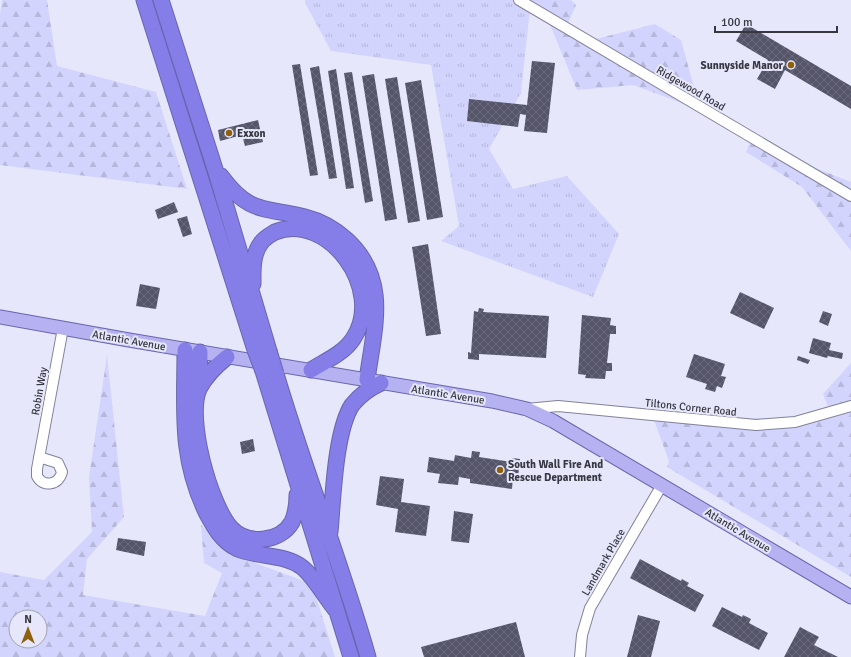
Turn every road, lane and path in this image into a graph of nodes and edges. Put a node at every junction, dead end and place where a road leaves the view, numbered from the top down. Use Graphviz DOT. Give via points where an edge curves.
graph roads {
  1 [pos="144,0"];
  2 [pos="161,0"];
  3 [pos="519,0"];
  4 [pos="216,169"];
  5 [pos="851,196"];
  6 [pos="253,295"];
  7 [pos="0,317"];
  8 [pos="63,328"];
  9 [pos="185,350"];
  10 [pos="262,350"];
  11 [pos="200,352"];
  12 [pos="227,357"];
  13 [pos="311,370"];
  14 [pos="269,373"];
  15 [pos="374,381"];
  16 [pos="199,389"];
  17 [pos="851,406"];
  18 [pos="527,409"];
  19 [pos="39,457"];
  20 [pos="662,485"];
  21 [pos="297,486"];
  22 [pos="329,537"];
  23 [pos="851,597"];
  24 [pos="335,609"];
  25 [pos="350,657"];
  26 [pos="368,657"];
  27 [pos="580,657"];
  1 -- 10 [label="highway"];
  2 -- 4 [label="highway"];
  3 -- 5 [label="street, Ridgewood Road"];
  4 -- 6 [label="highway"];
  4 -- 15 [label="highway" via="229,187 244,201 262,209 320,222 341,235 359,253 371,274 376,294"];
  6 -- 10 [label="highway"];
  6 -- 13 [label="highway" via="254,259 257,249 266,237 281,230 294,229 314,234 333,246 346,259 355,272 364,301 360,323 348,346"];
  7 -- 8 [label="main road, Atlantic Avenue"];
  8 -- 9 [label="main road, Atlantic Avenue"];
  8 -- 19 [label="street, Robin Way"];
  9 -- 11 [label="main road, Atlantic Avenue"];
  9 -- 24 [label="highway" via="183,417 186,448 196,487 214,526 221,537 238,548 286,560 303,568"];
  10 -- 14 [label="highway, bridge"];
  11 -- 12 [label="main road, Atlantic Avenue"];
  11 -- 16 [label="highway"];
  12 -- 13 [label="main road, Atlantic Avenue"];
  12 -- 16 [label="highway"];
  13 -- 15 [label="main road, Atlantic Avenue"];
  14 -- 21 [label="highway"];
  14 -- 22 [label="highway"];
  15 -- 18 [label="main road, Atlantic Avenue"];
  15 -- 22 [label="highway" via="352,405 344,424 335,473"];
  16 -- 21 [label="highway" via="196,407 200,449 214,496 232,528 244,537 253,539 270,538 280,534 291,522 297,509"];
  17 -- 18 [label="street, Tiltons Corner Road" via="795,422 756,425 558,406"];
  18 -- 20 [label="main road, Atlantic Avenue" via="553,421"];
  20 -- 23 [label="main road, Atlantic Avenue"];
  20 -- 27 [label="street, Landmark Place" via="590,608 582,635"];
  21 -- 24 [label="highway"];
  22 -- 26 [label="highway"];
  24 -- 25 [label="highway"];
}
